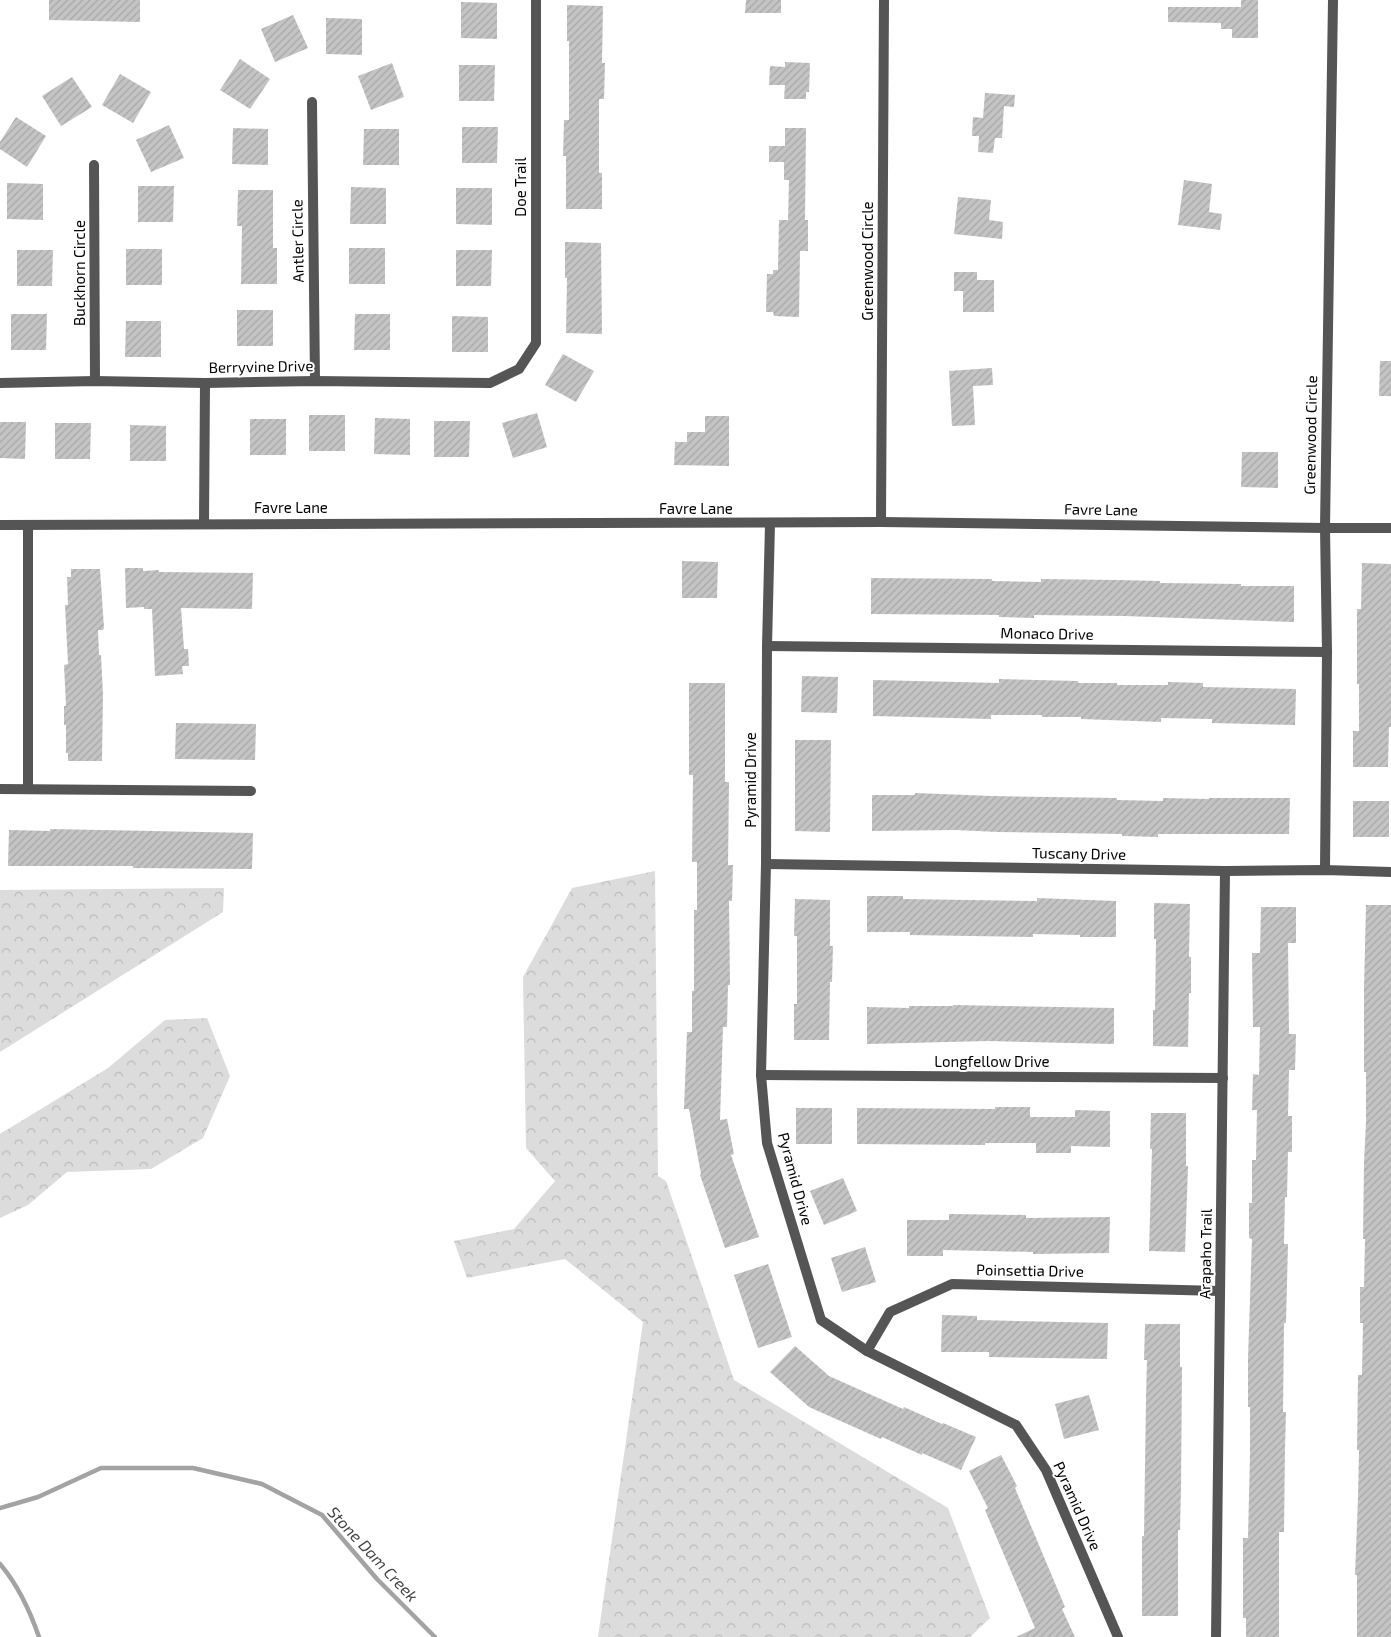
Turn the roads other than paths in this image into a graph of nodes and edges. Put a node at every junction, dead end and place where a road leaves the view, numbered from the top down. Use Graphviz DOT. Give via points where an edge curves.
graph roads {
  1 [pos="536,0"];
  2 [pos="884,0"];
  3 [pos="1333,0"];
  4 [pos="312,102"];
  5 [pos="94,165"];
  6 [pos="519,369"];
  7 [pos="96,381"];
  8 [pos="315,381"];
  9 [pos="0,383"];
  10 [pos="205,383"];
  11 [pos="881,522"];
  12 [pos="204,523"];
  13 [pos="770,524"];
  14 [pos="0,525"];
  15 [pos="28,525"];
  16 [pos="1325,528"];
  17 [pos="1391,528"];
  18 [pos="767,646"];
  19 [pos="1327,652"];
  20 [pos="0,789"];
  21 [pos="28,789"];
  22 [pos="251,791"];
  23 [pos="766,864"];
  24 [pos="1325,870"];
  25 [pos="1225,871"];
  26 [pos="1391,872"];
  27 [pos="761,1075"];
  28 [pos="1223,1078"];
  29 [pos="1220,1291"];
  30 [pos="867,1351"];
  31 [pos="1118,1637"];
  32 [pos="1216,1637"];
  1 -- 6 [label="street, Doe Trail" via="536,343"];
  2 -- 11 [label="street, Greenwood Circle"];
  3 -- 16 [label="street, Greenwood Circle"];
  4 -- 8 [label="street, Antler Circle"];
  5 -- 7 [label="street, Buckhorn Circle"];
  6 -- 8 [label="street, Berryvine Drive" via="490,383"];
  7 -- 9 [label="street, Berryvine Drive"];
  7 -- 10 [label="street, Berryvine Drive"];
  8 -- 10 [label="street, Berryvine Drive"];
  10 -- 12 [label="street"];
  11 -- 13 [label="street, Favre Lane"];
  11 -- 16 [label="street, Favre Lane"];
  12 -- 13 [label="street, Favre Lane"];
  12 -- 15 [label="street, Favre Lane"];
  13 -- 18 [label="street, Pyramid Drive"];
  14 -- 15 [label="street, Favre Lane"];
  15 -- 21 [label="street"];
  16 -- 17 [label="street, Favre Lane"];
  16 -- 19 [label="street, Greenwood Circle"];
  18 -- 19 [label="street, Monaco Drive"];
  18 -- 23 [label="street, Pyramid Drive"];
  19 -- 24 [label="street, Greenwood Circle"];
  20 -- 21 [label="street"];
  21 -- 22 [label="street"];
  23 -- 25 [label="street, Tuscany Drive"];
  23 -- 27 [label="street, Pyramid Drive"];
  24 -- 25 [label="street, Tuscany Drive"];
  24 -- 26 [label="street, Tuscany Drive"];
  25 -- 28 [label="street, Arapaho Trail"];
  27 -- 28 [label="street, Longfellow Drive"];
  27 -- 30 [label="street, Pyramid Drive" via="767,1143 821,1320"];
  28 -- 29 [label="street, Arapaho Trail"];
  29 -- 30 [label="street, Poinsettia Drive" via="952,1284 890,1312"];
  29 -- 32 [label="street, Arapaho Trail"];
  30 -- 31 [label="street, Pyramid Drive" via="1016,1425 1046,1470"];
}
